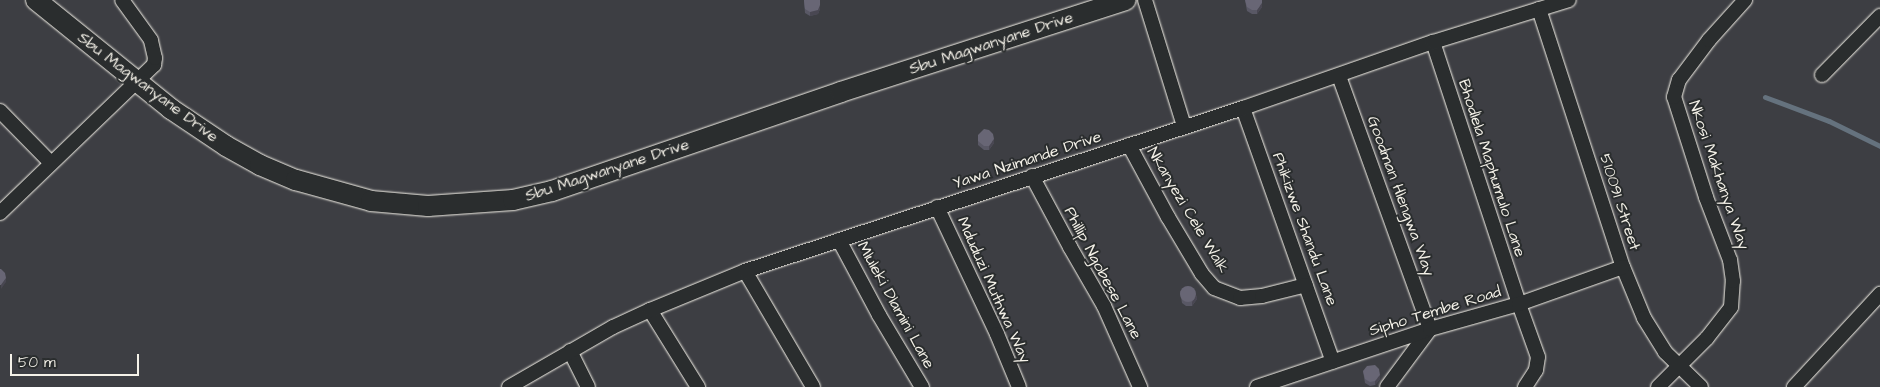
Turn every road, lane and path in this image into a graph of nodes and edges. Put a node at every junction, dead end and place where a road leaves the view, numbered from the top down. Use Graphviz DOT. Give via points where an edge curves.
graph roads {
  1 [pos="36,0"];
  2 [pos="122,0"];
  3 [pos="1126,0"];
  4 [pos="1145,0"];
  5 [pos="1569,0"];
  6 [pos="1745,0"];
  7 [pos="1539,10"];
  8 [pos="1880,16"];
  9 [pos="1433,42"];
  10 [pos="1822,75"];
  11 [pos="1339,76"];
  12 [pos="138,82"];
  13 [pos="1243,108"];
  14 [pos="0,111"];
  15 [pos="1184,126"];
  16 [pos="1129,145"];
  17 [pos="51,163"];
  18 [pos="1032,176"];
  19 [pos="937,207"];
  20 [pos="0,212"];
  21 [pos="839,240"];
  22 [pos="1623,267"];
  23 [pos="745,271"];
  24 [pos="1306,285"];
  25 [pos="1880,294"];
  26 [pos="1519,304"];
  27 [pos="650,310"];
  28 [pos="1430,329"];
  29 [pos="570,351"];
  30 [pos="1333,362"];
  31 [pos="1677,365"];
  32 [pos="509,387"];
  33 [pos="588,387"];
  34 [pos="698,387"];
  35 [pos="813,387"];
  36 [pos="922,387"];
  37 [pos="1018,387"];
  38 [pos="1140,387"];
  39 [pos="1258,387"];
  40 [pos="1388,387"];
  41 [pos="1525,387"];
  42 [pos="1658,387"];
  43 [pos="1701,387"];
  44 [pos="1794,387"];
  1 -- 12 [label="main road, Sbu Magwanyane Drive"];
  2 -- 12 [label="street" via="151,40 154,51 154,65"];
  3 -- 12 [label="main road, Sbu Magwanyane Drive" via="841,92 552,191 513,200 473,204 428,206 371,201 296,180 260,166 226,146"];
  4 -- 15 [label="street"];
  5 -- 7 [label="street, Yawa Nzimande Drive"];
  6 -- 31 [label="street, Nkosi Makhanya Way" via="1709,40 1674,90 1676,108 1730,260 1733,281 1731,307 1723,320"];
  7 -- 9 [label="street, Yawa Nzimande Drive"];
  7 -- 22 [label="street, 510091 Street"];
  8 -- 10 [label="street"];
  9 -- 11 [label="street, Yawa Nzimande Drive"];
  9 -- 26 [label="street, Bhodlela Maphumulo Lane"];
  11 -- 13 [label="street, Yawa Nzimande Drive"];
  11 -- 28 [label="street, Goodman Hlengwa Way"];
  12 -- 17 [label="street"];
  13 -- 15 [label="street, Yawa Nzimande Drive"];
  13 -- 24 [label="street, Phikizwe Shandu Lane"];
  14 -- 17 [label="street"];
  15 -- 16 [label="street, Yawa Nzimande Drive"];
  16 -- 18 [label="street, Yawa Nzimande Drive"];
  16 -- 24 [label="street, Nkanyezi Cele Walk" via="1178,234 1214,288 1240,298"];
  17 -- 20 [label="street"];
  18 -- 19 [label="street, Yawa Nzimande Drive"];
  18 -- 38 [label="street, Phillip Ngobese Lane" via="1104,306"];
  19 -- 21 [label="street, Yawa Nzimande Drive"];
  19 -- 37 [label="street, Mduduzi Muthwa Way" via="997,334"];
  21 -- 23 [label="street, Yawa Nzimande Drive"];
  21 -- 36 [label="street, Mluleki Dlamini Lane"];
  22 -- 26 [label="street, Sipho Tembe Road"];
  22 -- 31 [label="street, 510091 Street" via="1656,340"];
  23 -- 27 [label="street, Yawa Nzimande Drive"];
  23 -- 35 [label="street"];
  24 -- 30 [label="street, Phikizwe Shandu Lane"];
  25 -- 44 [label="street"];
  26 -- 28 [label="street, Sipho Tembe Road"];
  26 -- 41 [label="street, Bhodlela Maphumulo Lane" via="1538,357 1536,370"];
  27 -- 29 [label="street, Yawa Nzimande Drive"];
  27 -- 34 [label="street"];
  28 -- 30 [label="street, Sipho Tembe Road"];
  28 -- 40 [label="street"];
  29 -- 32 [label="street, Yawa Nzimande Drive"];
  29 -- 33 [label="street"];
  30 -- 39 [label="street, Sipho Tembe Road"];
  31 -- 42 [label="street"];
  31 -- 43 [label="street, 510091 Street"];
}
